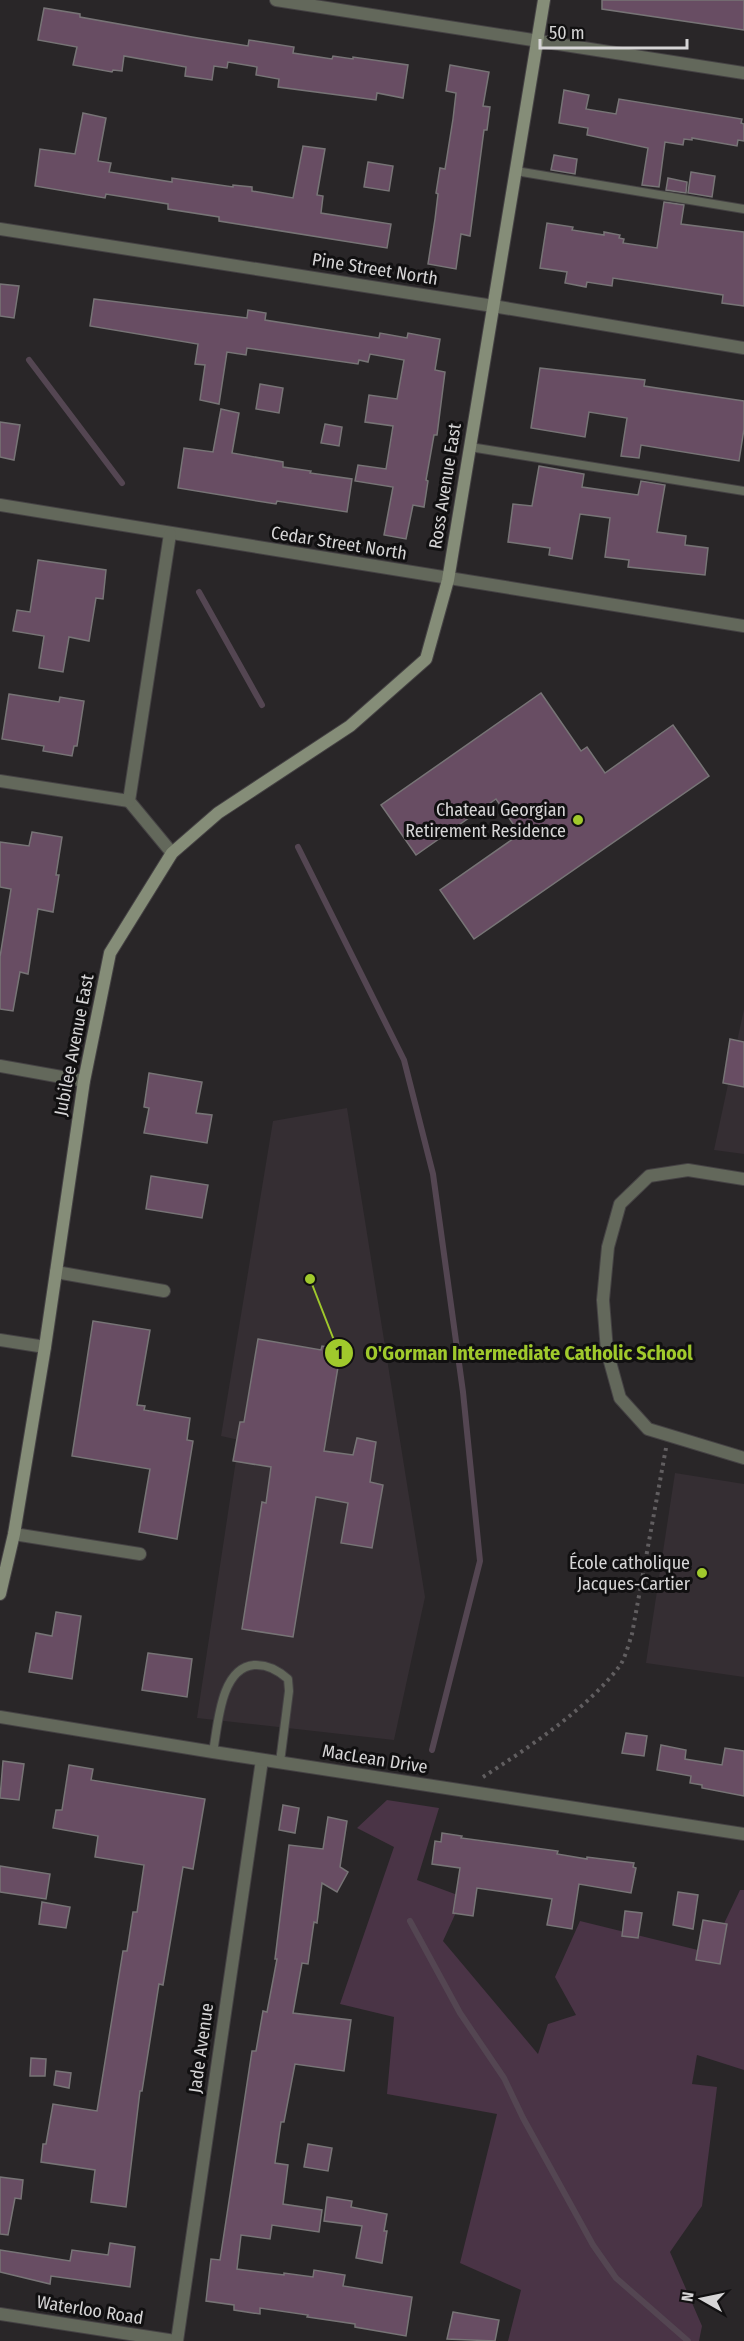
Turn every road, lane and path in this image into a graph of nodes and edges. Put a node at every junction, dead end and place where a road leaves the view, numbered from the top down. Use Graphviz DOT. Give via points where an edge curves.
graph roads {
  1 [pos="276,0"];
  2 [pos="544,0"];
  3 [pos="537,40"];
  4 [pos="744,73"];
  5 [pos="516,171"];
  6 [pos="744,209"];
  7 [pos="0,229"];
  8 [pos="493,306"];
  9 [pos="744,348"];
  10 [pos="470,447"];
  11 [pos="744,491"];
  12 [pos="0,505"];
  13 [pos="170,534"];
  14 [pos="448,579"];
  15 [pos="744,626"];
  16 [pos="0,781"];
  17 [pos="129,801"];
  18 [pos="172,853"];
  19 [pos="0,1066"];
  20 [pos="84,1080"];
  21 [pos="744,1179"];
  22 [pos="56,1272"];
  23 [pos="164,1291"];
  24 [pos="0,1340"];
  25 [pos="45,1347"];
  26 [pos="668,1435"];
  27 [pos="744,1458"];
  28 [pos="14,1534"];
  29 [pos="140,1554"];
  30 [pos="0,1594"];
  31 [pos="0,1717"];
  32 [pos="213,1752"];
  33 [pos="262,1760"];
  34 [pos="280,1762"];
  35 [pos="462,1791"];
  36 [pos="744,1834"];
  37 [pos="0,2314"];
  38 [pos="176,2341"];
  1 -- 3 [label="street"];
  2 -- 3 [label="main road, Ross Avenue East"];
  3 -- 4 [label="street"];
  3 -- 5 [label="main road, Ross Avenue East"];
  5 -- 6 [label="lane"];
  5 -- 8 [label="main road, Ross Avenue East"];
  7 -- 8 [label="street, Pine Street North"];
  8 -- 9 [label="street, Pine Street North"];
  8 -- 10 [label="main road, Ross Avenue East"];
  10 -- 11 [label="lane"];
  10 -- 14 [label="main road, Ross Avenue East"];
  12 -- 13 [label="street, Cedar Street North"];
  13 -- 14 [label="street, Cedar Street North"];
  13 -- 17 [label="street"];
  14 -- 15 [label="street, Cedar Street North"];
  14 -- 18 [label="main road, Ross Avenue East" via="426,659 350,726 218,813"];
  16 -- 17 [label="street"];
  17 -- 18 [label="street"];
  18 -- 20 [label="main road, Jubilee Avenue East" via="110,953"];
  19 -- 20 [label="street"];
  20 -- 22 [label="main road, Jubilee Avenue East"];
  21 -- 26 [label="street" via="688,1170 649,1176 620,1204 608,1247 603,1300 607,1351 620,1398 648,1429"];
  22 -- 23 [label="street"];
  22 -- 25 [label="main road, Jubilee Avenue East"];
  24 -- 25 [label="street"];
  25 -- 28 [label="main road, Jubilee Avenue East"];
  26 -- 27 [label="street"];
  26 -- 35 [label="path" via="632,1634 622,1662 596,1693"];
  28 -- 29 [label="street"];
  28 -- 30 [label="main road, Jubilee Avenue East"];
  31 -- 32 [label="street, MacLean Drive"];
  32 -- 33 [label="street, MacLean Drive"];
  32 -- 34 [label="lane" via="224,1695 231,1680 245,1666 258,1665 273,1668 288,1679"];
  33 -- 34 [label="street, MacLean Drive"];
  33 -- 38 [label="street, Jade Avenue"];
  34 -- 35 [label="street, MacLean Drive"];
  35 -- 36 [label="street, MacLean Drive"];
  37 -- 38 [label="street, Waterloo Road"];
}
